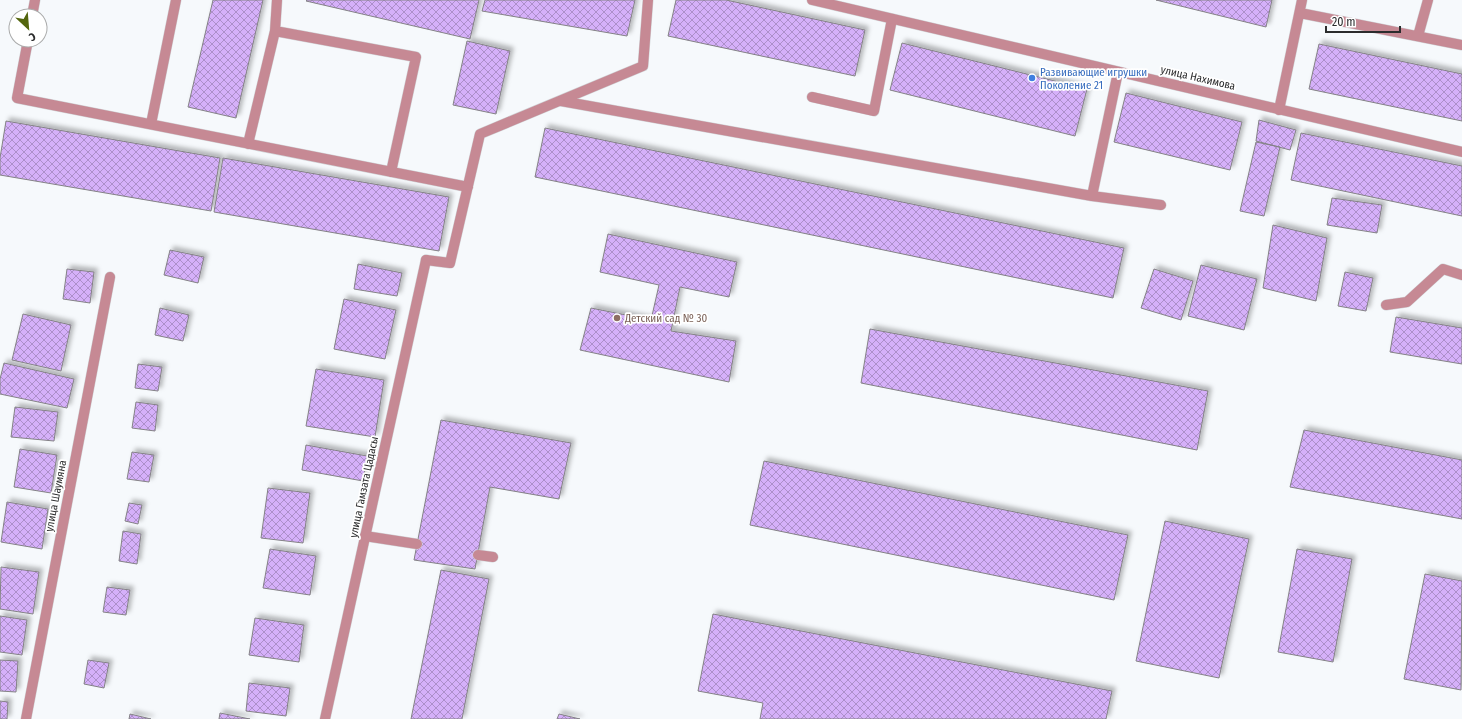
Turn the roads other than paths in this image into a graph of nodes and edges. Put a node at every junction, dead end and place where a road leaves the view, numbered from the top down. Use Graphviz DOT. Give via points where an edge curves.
graph roads {
  1 [pos="176,0"];
  2 [pos="277,0"];
  3 [pos="648,0"];
  4 [pos="812,0"];
  5 [pos="1302,0"];
  6 [pos="1428,0"];
  7 [pos="1300,13"];
  8 [pos="892,18"];
  9 [pos="274,31"];
  10 [pos="1418,36"];
  11 [pos="1462,45"];
  12 [pos="26,48"];
  13 [pos="1118,72"];
  14 [pos="812,97"];
  15 [pos="560,101"];
  16 [pos="1279,110"];
  17 [pos="151,124"];
  18 [pos="248,144"];
  19 [pos="1462,152"];
  20 [pos="390,172"];
  21 [pos="468,187"];
  22 [pos="1092,196"];
  23 [pos="1161,205"];
  24 [pos="1462,275"];
  25 [pos="110,278"];
  26 [pos="1386,305"];
  27 [pos="366,536"];
  28 [pos="417,544"];
  29 [pos="478,555"];
  30 [pos="493,557"];
  31 [pos="26,719"];
  32 [pos="325,719"];
  1 -- 17 [label="street"];
  2 -- 9 [label="street"];
  3 -- 15 [label="street" via="643,66"];
  4 -- 8 [label="street, улица Нахимова"];
  5 -- 7 [label="street"];
  6 -- 10 [label="street"];
  7 -- 10 [label="street"];
  7 -- 16 [label="street"];
  8 -- 13 [label="street, улица Нахимова"];
  8 -- 14 [label="street" via="874,111"];
  9 -- 18 [label="street"];
  9 -- 20 [label="street" via="416,57"];
  10 -- 11 [label="street"];
  12 -- 17 [label="street" via="17,98"];
  13 -- 16 [label="street, улица Нахимова"];
  13 -- 22 [label="street"];
  15 -- 21 [label="street" via="480,134"];
  15 -- 22 [label="street"];
  16 -- 19 [label="street, улица Нахимова"];
  17 -- 18 [label="street"];
  18 -- 20 [label="street"];
  20 -- 21 [label="street"];
  21 -- 27 [label="street, улица Гамзата Цадасы" via="450,263 426,260"];
  22 -- 23 [label="street"];
  24 -- 26 [label="street" via="1443,269 1407,302"];
  25 -- 31 [label="street, улица Шаумяна"];
  27 -- 28 [label="street"];
  27 -- 32 [label="street, улица Гамзата Цадасы"];
  29 -- 30 [label="street"];
}
